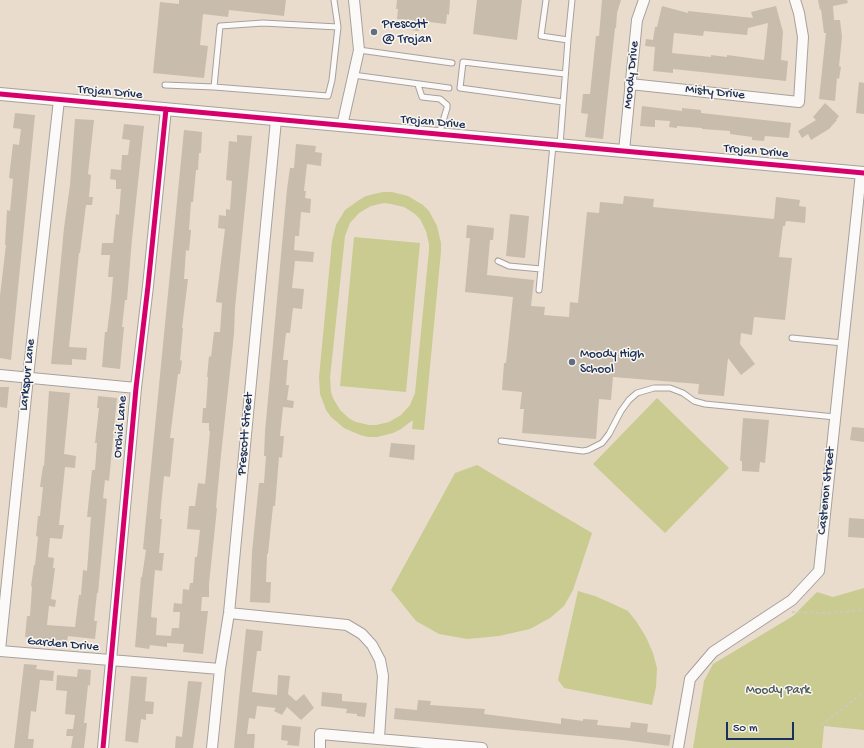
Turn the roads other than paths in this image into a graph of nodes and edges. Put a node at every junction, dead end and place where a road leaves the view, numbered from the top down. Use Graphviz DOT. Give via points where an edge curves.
graph roads {
  1 [pos="334,0"];
  2 [pos="354,0"];
  3 [pos="546,0"];
  4 [pos="572,0"];
  5 [pos="644,0"];
  6 [pos="795,0"];
  7 [pos="338,27"];
  8 [pos="568,40"];
  9 [pos="359,50"];
  10 [pos="452,63"];
  11 [pos="565,74"];
  12 [pos="353,75"];
  13 [pos="630,84"];
  14 [pos="165,85"];
  15 [pos="418,85"];
  16 [pos="214,87"];
  17 [pos="449,88"];
  18 [pos="0,94"];
  19 [pos="59,100"];
  20 [pos="563,102"];
  21 [pos="166,109"];
  22 [pos="276,120"];
  23 [pos="342,126"];
  24 [pos="439,134"];
  25 [pos="556,145"];
  26 [pos="624,151"];
  27 [pos="862,173"];
  28 [pos="498,261"];
  29 [pos="541,269"];
  30 [pos="539,290"];
  31 [pos="792,338"];
  32 [pos="843,343"];
  33 [pos="0,374"];
  34 [pos="28,377"];
  35 [pos="136,388"];
  36 [pos="835,417"];
  37 [pos="501,441"];
  38 [pos="229,613"];
  39 [pos="0,650"];
  40 [pos="111,659"];
  41 [pos="220,669"];
  42 [pos="379,738"];
  43 [pos="103,748"];
  44 [pos="212,748"];
  45 [pos="320,748"];
  46 [pos="482,748"];
  47 [pos="678,748"];
  1 -- 7 [label="lane"];
  2 -- 9 [label="street"];
  3 -- 8 [label="lane" via="541,36"];
  4 -- 8 [label="lane"];
  5 -- 13 [label="street, Moody Drive" via="637,20"];
  6 -- 13 [label="street, Misty Drive" via="804,37 799,102"];
  7 -- 16 [label="lane" via="263,23 220,26"];
  7 -- 16 [label="lane" via="328,96"];
  8 -- 11 [label="lane"];
  9 -- 10 [label="lane"];
  9 -- 12 [label="street"];
  11 -- 20 [label="lane"];
  11 -- 20 [label="lane" via="463,62 460,88"];
  12 -- 15 [label="lane"];
  12 -- 23 [label="street"];
  13 -- 26 [label="street, Moody Drive"];
  14 -- 16 [label="lane"];
  15 -- 17 [label="lane"];
  15 -- 24 [label="lane" via="422,96 440,99 447,104"];
  18 -- 19 [label="street, Trojan Drive"];
  19 -- 21 [label="street, Trojan Drive"];
  19 -- 34 [label="street, Larkspur Lane"];
  20 -- 25 [label="lane"];
  21 -- 22 [label="street, Trojan Drive"];
  21 -- 35 [label="street, Orchid Lane"];
  22 -- 23 [label="street, Trojan Drive"];
  22 -- 38 [label="street, Prescott Street"];
  23 -- 24 [label="street, Trojan Drive"];
  24 -- 25 [label="street, Trojan Drive"];
  25 -- 26 [label="street, Trojan Drive"];
  25 -- 29 [label="lane"];
  26 -- 27 [label="street, Trojan Drive"];
  27 -- 32 [label="street, Castenon Street"];
  28 -- 29 [label="lane" via="509,266"];
  29 -- 30 [label="lane"];
  31 -- 32 [label="lane"];
  32 -- 36 [label="street, Castenon Street"];
  33 -- 34 [label="street"];
  34 -- 35 [label="street"];
  34 -- 39 [label="street, Larkspur Lane"];
  35 -- 40 [label="street, Orchid Lane"];
  36 -- 37 [label="lane" via="705,404 670,388 654,388 637,393 629,400 602,443 588,450"];
  36 -- 47 [label="street, Castenon Street" via="819,570 792,600 713,652 690,679"];
  38 -- 41 [label="street, Prescott Street"];
  38 -- 42 [label="street" via="347,625 362,634 380,660 383,676"];
  39 -- 40 [label="street, Garden Drive"];
  40 -- 41 [label="street, Garden Drive"];
  40 -- 43 [label="street, Orchid Lane"];
  41 -- 44 [label="street, Prescott Street"];
  42 -- 45 [label="street" via="320,734"];
  42 -- 46 [label="street"];
}
